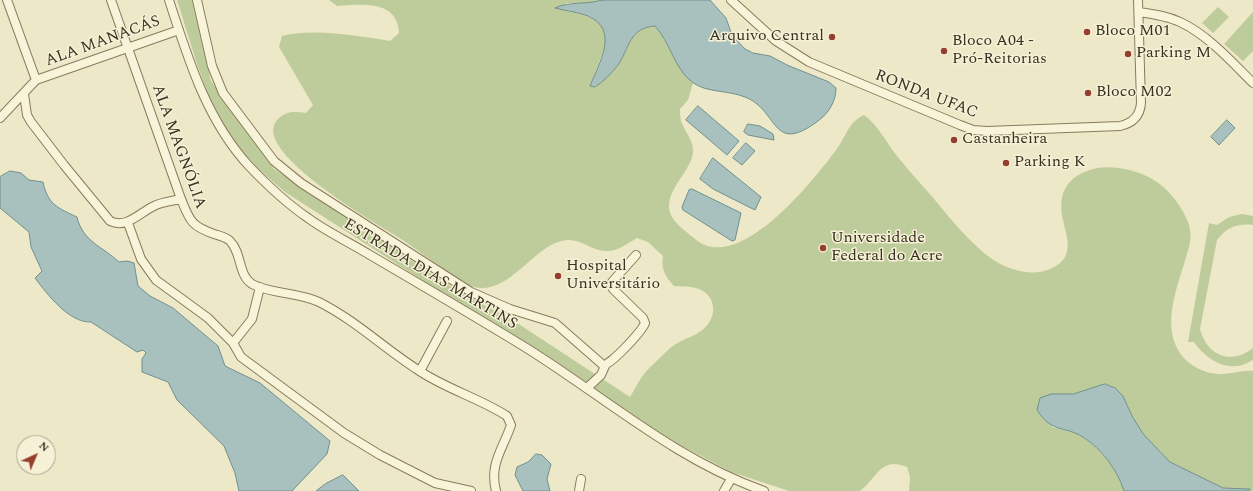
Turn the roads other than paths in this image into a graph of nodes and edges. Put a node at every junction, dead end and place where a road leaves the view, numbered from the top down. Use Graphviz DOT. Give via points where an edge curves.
graph roads {
  1 [pos="7,0"];
  2 [pos="111,0"];
  3 [pos="169,0"];
  4 [pos="197,0"];
  5 [pos="731,0"];
  6 [pos="1138,0"];
  7 [pos="1139,12"];
  8 [pos="179,30"];
  9 [pos="128,47"];
  10 [pos="36,80"];
  11 [pos="1253,83"];
  12 [pos="24,94"];
  13 [pos="0,118"];
  14 [pos="181,199"];
  15 [pos="128,223"];
  16 [pos="636,255"];
  17 [pos="260,287"];
  18 [pos="447,321"];
  19 [pos="233,343"];
  20 [pos="605,366"];
  21 [pos="420,372"];
  22 [pos="587,388"];
  23 [pos="580,479"];
  24 [pos="731,479"];
  25 [pos="470,491"];
  26 [pos="496,491"];
  27 [pos="579,491"];
  28 [pos="724,491"];
  29 [pos="764,491"];
  1 -- 10 [label="street"];
  2 -- 9 [label="street, ALA MAGNÓLIA"];
  3 -- 8 [label="street, ESTRADA DIAS MARTINS"];
  4 -- 20 [label="street" via="216,79 249,129 282,169 471,292 510,310 555,323"];
  5 -- 7 [label="street, RONDA UFAC" via="776,41 809,62 960,125 973,130 987,131 1120,126 1133,121 1138,117 1141,103"];
  6 -- 7 [label="street, RONDA UFAC"];
  7 -- 11 [label="street" via="1164,17 1190,27"];
  8 -- 9 [label="street, ALA MANACÁS"];
  8 -- 22 [label="street, ESTRADA DIAS MARTINS" via="197,80 217,122 235,150 280,196 309,219 482,321"];
  9 -- 10 [label="street, ALA MANACÁS"];
  9 -- 14 [label="street, ALA MAGNÓLIA"];
  10 -- 12 [label="street"];
  12 -- 13 [label="street"];
  12 -- 15 [label="street" via="27,115 31,122 105,217 115,223"];
  14 -- 15 [label="street" via="156,205"];
  14 -- 17 [label="street, ALA MAGNÓLIA" via="193,225 231,242 243,273 251,283"];
  15 -- 19 [label="street" via="141,260 156,280 208,318"];
  16 -- 20 [label="street" via="612,285 645,323"];
  17 -- 19 [label="street" via="252,319"];
  17 -- 21 [label="street, ALA MAGNÓLIA" via="306,296 324,305"];
  18 -- 21 [label="street"];
  19 -- 25 [label="street" via="241,357 344,433 435,483"];
  20 -- 22 [label="street" via="601,375"];
  21 -- 26 [label="street, ALA MAGNÓLIA" via="510,418 511,425 494,466"];
  22 -- 24 [label="street, ESTRADA DIAS MARTINS" via="674,448"];
  23 -- 27 [label="street"];
  24 -- 28 [label="street"];
  24 -- 29 [label="street, ESTRADA DIAS MARTINS"];
}
